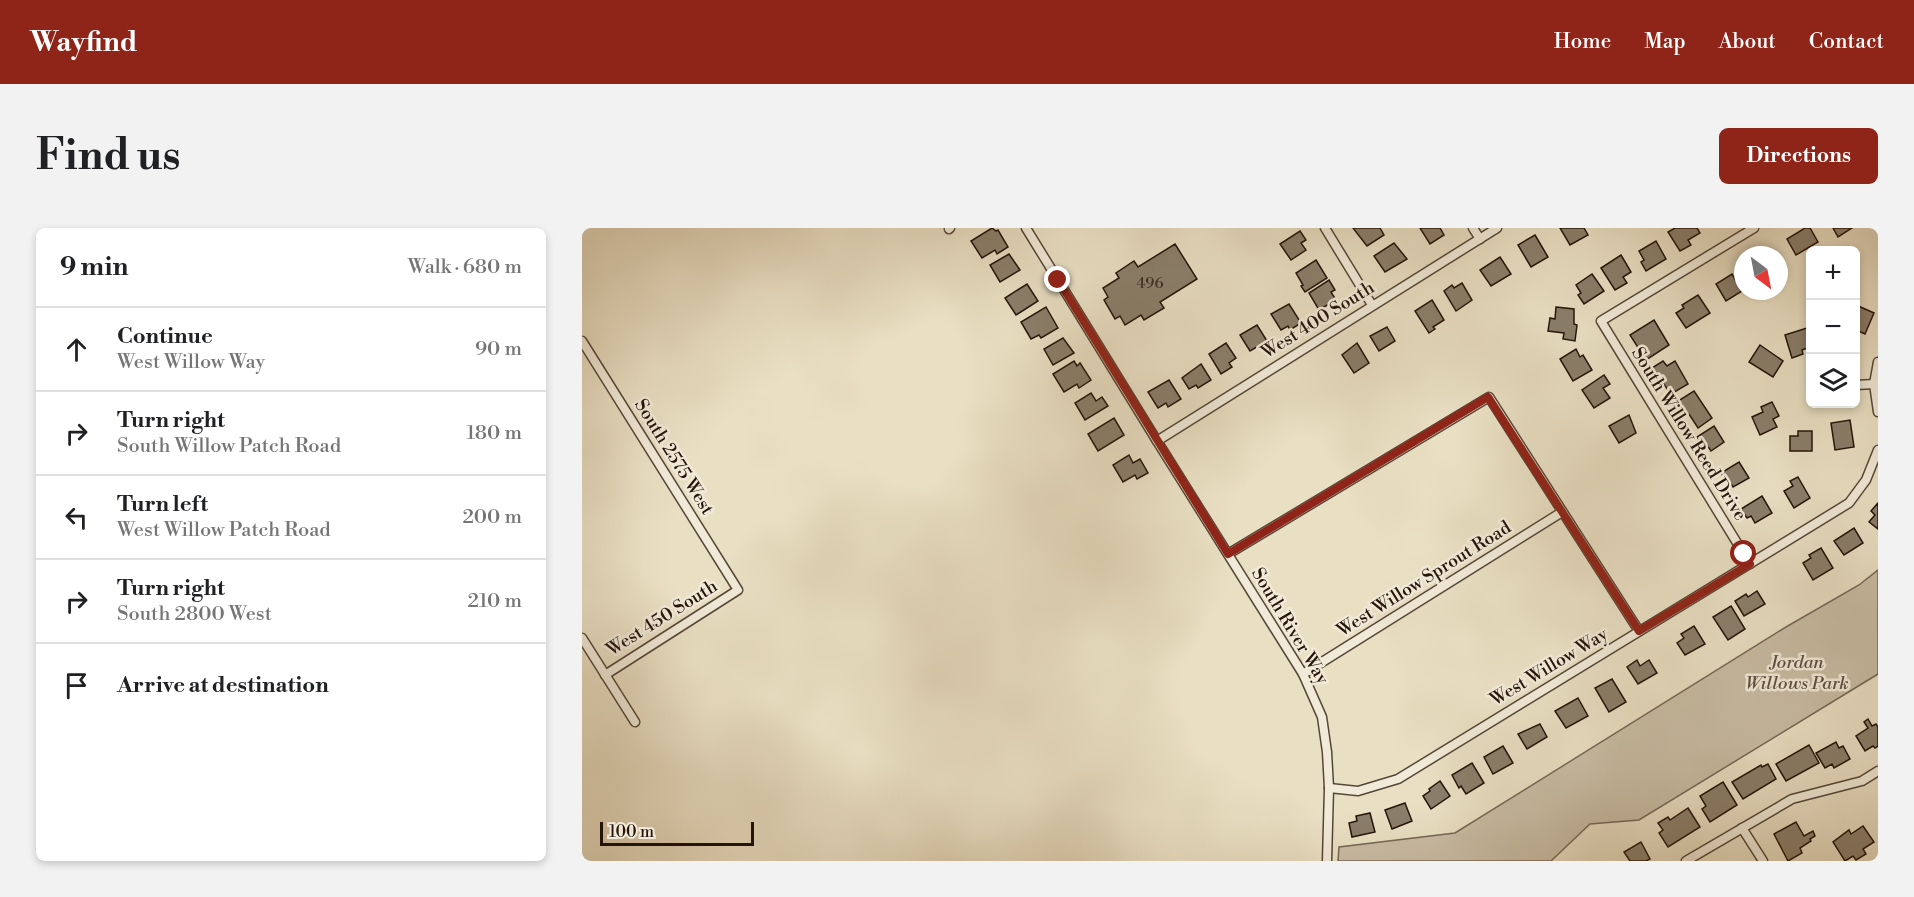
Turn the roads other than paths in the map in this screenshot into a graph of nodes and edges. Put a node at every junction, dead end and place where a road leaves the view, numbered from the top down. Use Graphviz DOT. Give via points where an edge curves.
graph roads {
  1 [pos="1026,228"];
  2 [pos="1325,228"];
  3 [pos="1473,228"];
  4 [pos="1497,228"];
  5 [pos="1754,228"];
  6 [pos="1480,239"];
  7 [pos="1372,305"];
  8 [pos="582,341"];
  9 [pos="1878,362"];
  10 [pos="1874,384"];
  11 [pos="1860,385"];
  12 [pos="1878,412"];
  13 [pos="1156,441"];
  14 [pos="1878,450"];
  15 [pos="1563,512"];
  16 [pos="1228,554"];
  17 [pos="1750,564"];
  18 [pos="738,590"];
  19 [pos="1639,631"];
  20 [pos="582,638"];
  21 [pos="1303,674"];
  22 [pos="605,675"];
  23 [pos="635,722"];
  24 [pos="1878,771"];
  25 [pos="1329,788"];
  26 [pos="1742,828"];
  27 [pos="1327,861"];
  28 [pos="1686,861"];
  29 [pos="1763,861"];
  1 -- 13 [label="street, South River Way"];
  2 -- 7 [label="street"];
  3 -- 6 [label="street"];
  4 -- 6 [label="street, West 400 South"];
  5 -- 17 [label="street, South Willow Reed Drive" via="1601,321"];
  6 -- 7 [label="street, West 400 South"];
  7 -- 13 [label="street, West 400 South"];
  8 -- 18 [label="street, South 2575 West"];
  9 -- 10 [label="street"];
  10 -- 11 [label="street"];
  10 -- 12 [label="street"];
  13 -- 16 [label="street, South River Way"];
  14 -- 17 [label="street, West Willow Way" via="1866,480 1849,503"];
  15 -- 16 [label="street" via="1488,397"];
  15 -- 19 [label="street"];
  15 -- 21 [label="street, West Willow Sprout Road"];
  16 -- 21 [label="street, South River Way"];
  17 -- 19 [label="street, West Willow Way"];
  18 -- 22 [label="street, West 450 South"];
  19 -- 25 [label="street, West Willow Way" via="1398,779 1358,791"];
  20 -- 22 [label="street"];
  21 -- 25 [label="street, South River Way" via="1322,717"];
  22 -- 23 [label="street"];
  24 -- 26 [label="street" via="1862,781 1792,799"];
  25 -- 27 [label="street, South River Way"];
  26 -- 28 [label="street"];
  26 -- 29 [label="street"];
}
